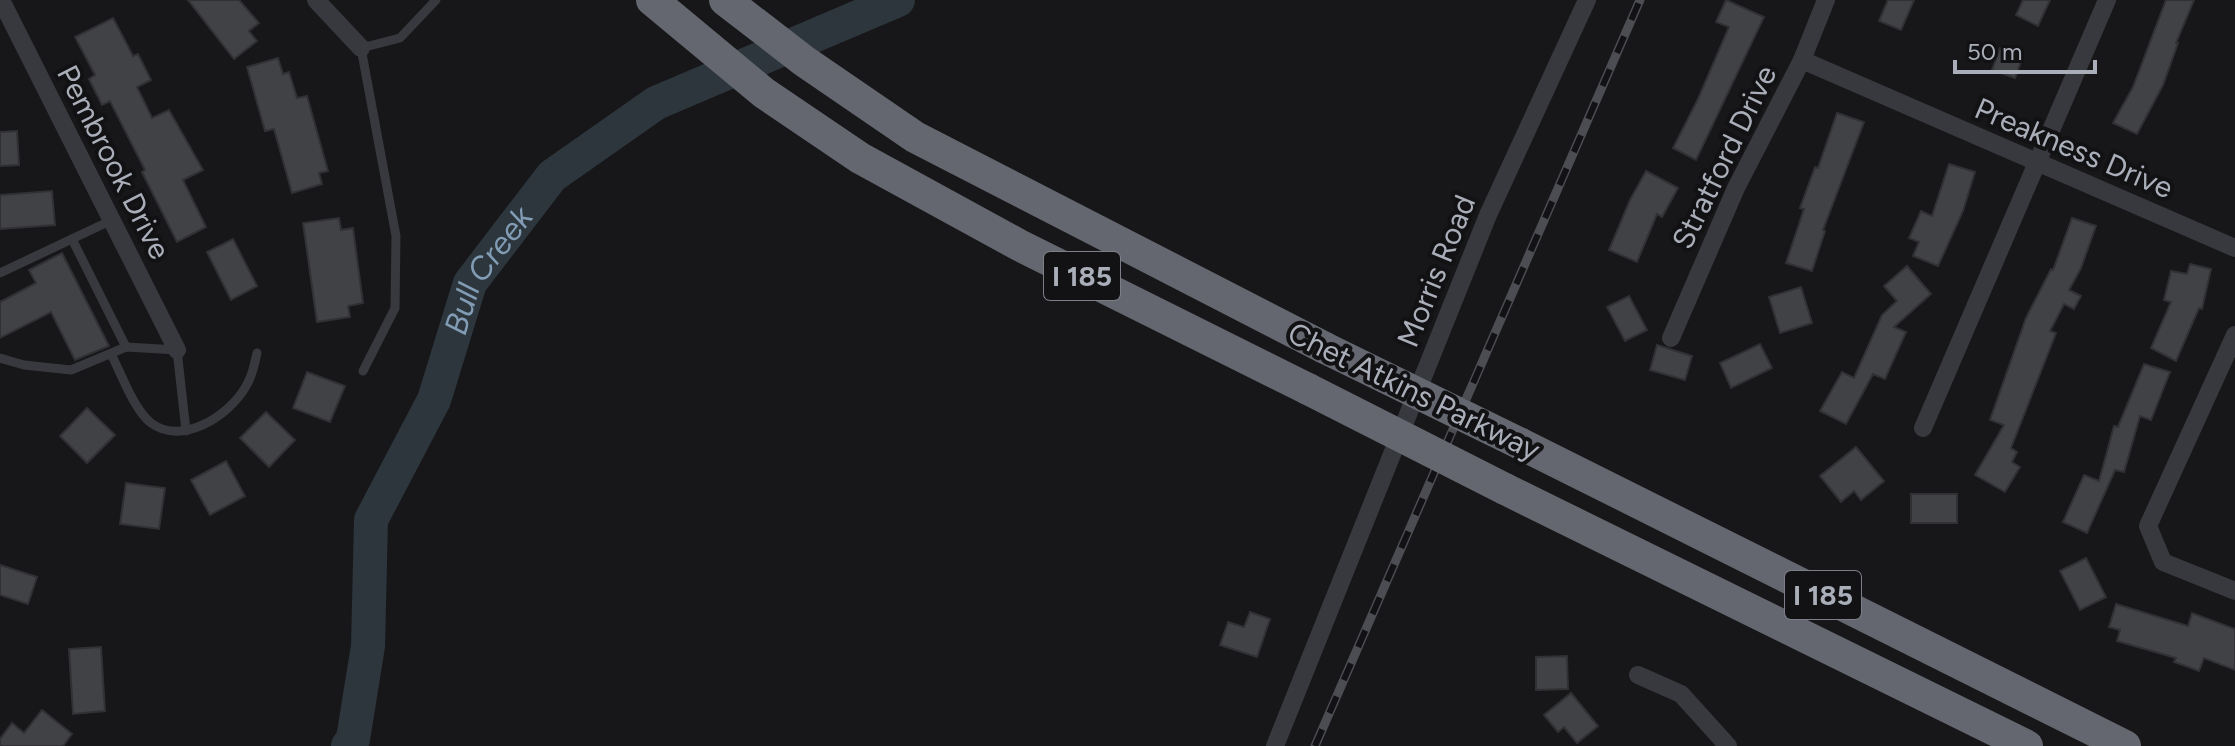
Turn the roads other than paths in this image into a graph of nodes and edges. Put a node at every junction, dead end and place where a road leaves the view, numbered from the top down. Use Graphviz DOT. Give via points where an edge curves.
graph roads {
  1 [pos="1,0"];
  2 [pos="316,0"];
  3 [pos="436,0"];
  4 [pos="629,0"];
  5 [pos="652,0"];
  6 [pos="725,0"];
  7 [pos="1587,0"];
  8 [pos="1826,0"];
  9 [pos="2107,0"];
  10 [pos="361,48"];
  11 [pos="1802,60"];
  12 [pos="764,93"];
  13 [pos="2036,162"];
  14 [pos="112,220"];
  15 [pos="72,239"];
  16 [pos="2235,248"];
  17 [pos="0,273"];
  18 [pos="2235,335"];
  19 [pos="1671,338"];
  20 [pos="126,347"];
  21 [pos="177,350"];
  22 [pos="257,353"];
  23 [pos="111,354"];
  24 [pos="0,358"];
  25 [pos="363,371"];
  26 [pos="1923,428"];
  27 [pos="186,431"];
  28 [pos="2235,591"];
  29 [pos="1638,675"];
  30 [pos="1275,746"];
  31 [pos="1728,746"];
  32 [pos="2027,746"];
  33 [pos="2125,746"];
  1 -- 14 [label="street, Pembrook Drive"];
  2 -- 10 [label="street"];
  3 -- 10 [label="lane" via="400,38"];
  4 -- 12 [label="highway"];
  5 -- 12 [label="highway, Chet Atkins Parkway / I 185"];
  6 -- 33 [label="highway, Chet Atkins Parkway / I 185, bridge" via="915,137 1325,348"];
  7 -- 30 [label="street, Morris Road" via="1488,215"];
  8 -- 11 [label="street, Stratford Drive"];
  9 -- 13 [label="street"];
  10 -- 25 [label="lane" via="396,236 395,308"];
  11 -- 13 [label="street, Preakness Drive"];
  11 -- 19 [label="street, Stratford Drive" via="1736,188"];
  12 -- 32 [label="highway, Chet Atkins Parkway / I 185, bridge" via="860,158 1019,245"];
  13 -- 16 [label="street, Preakness Drive"];
  13 -- 26 [label="street"];
  14 -- 15 [label="lane"];
  14 -- 21 [label="street, Pembrook Drive"];
  15 -- 17 [label="lane"];
  15 -- 20 [label="lane"];
  18 -- 28 [label="street" via="2148,526 2163,562"];
  20 -- 21 [label="lane"];
  20 -- 23 [label="lane"];
  21 -- 27 [label="lane"];
  22 -- 27 [label="lane" via="243,391 208,422"];
  23 -- 24 [label="lane" via="71,370"];
  23 -- 27 [label="lane" via="141,413 169,432"];
  29 -- 31 [label="street" via="1681,694"];
}
